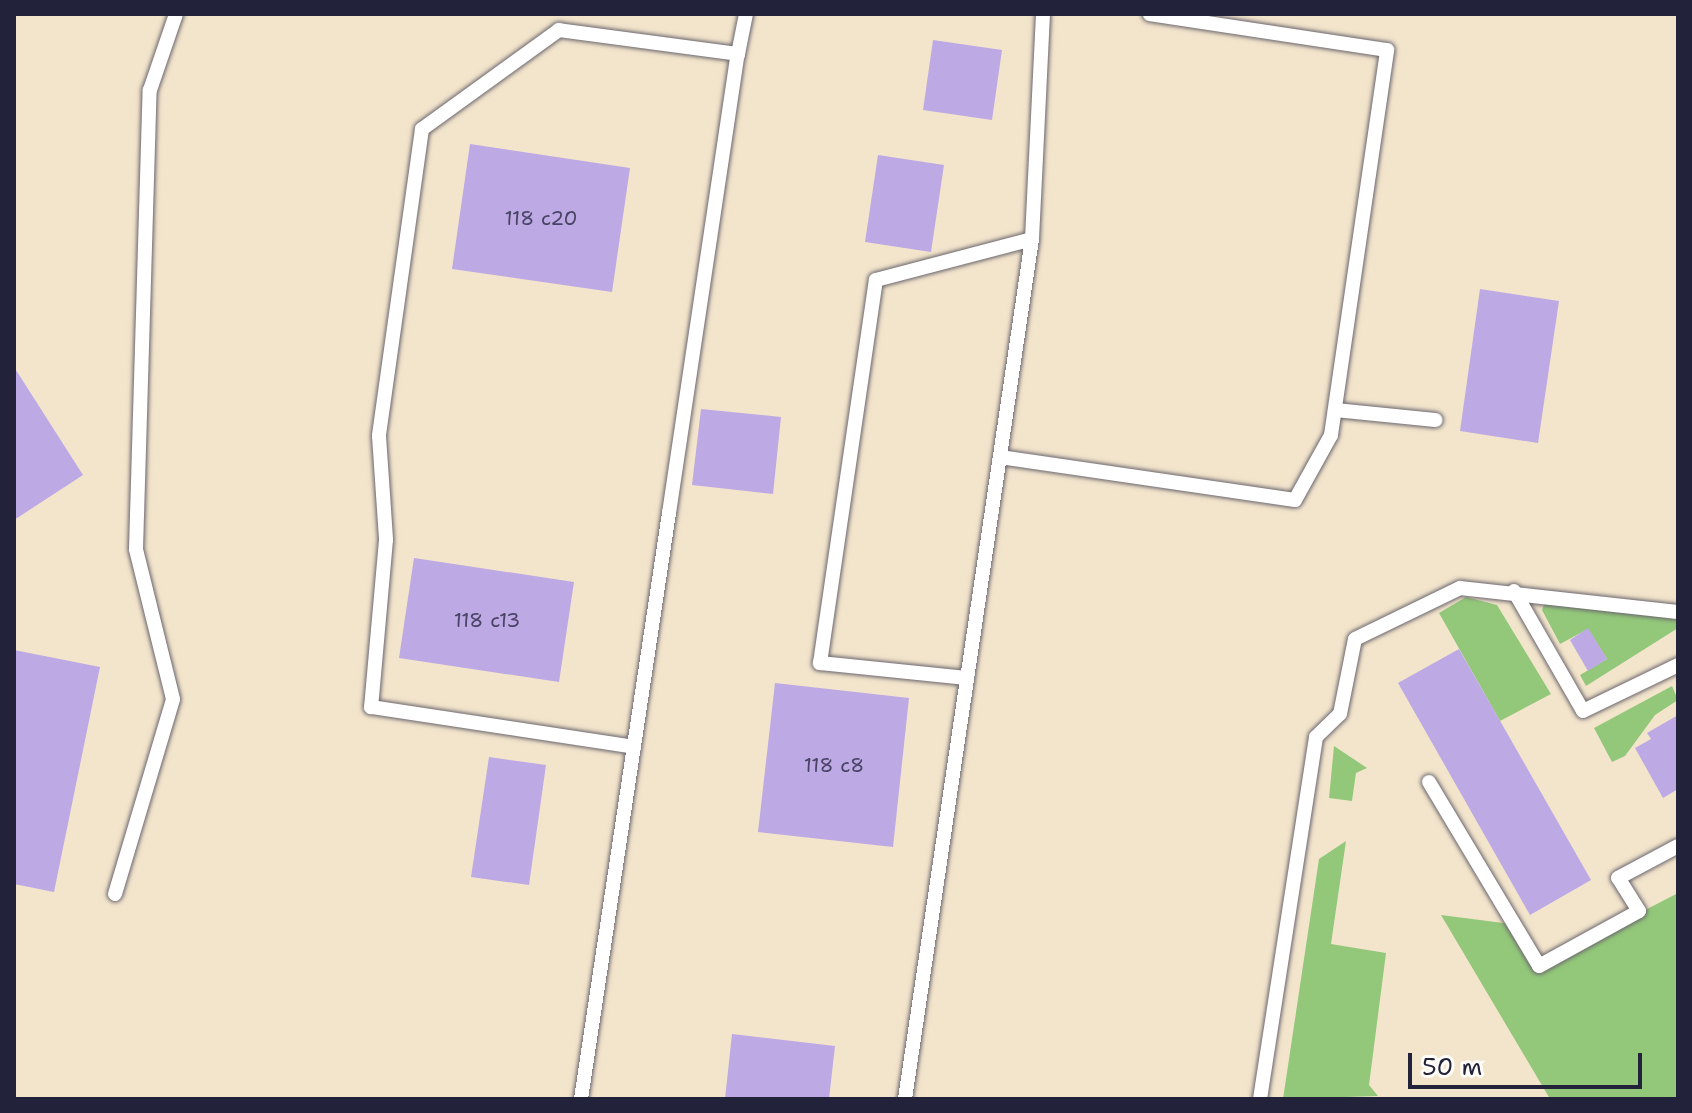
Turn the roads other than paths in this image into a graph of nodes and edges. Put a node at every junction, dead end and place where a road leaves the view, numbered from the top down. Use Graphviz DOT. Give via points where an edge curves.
graph roads {
  1 [pos="176,14"];
  2 [pos="746,14"];
  3 [pos="1043,14"];
  4 [pos="1150,14"];
  5 [pos="738,54"];
  6 [pos="1032,239"];
  7 [pos="1335,410"];
  8 [pos="1436,420"];
  9 [pos="1000,457"];
  10 [pos="1514,591"];
  11 [pos="1678,612"];
  12 [pos="1678,665"];
  13 [pos="967,678"];
  14 [pos="634,747"];
  15 [pos="1429,782"];
  16 [pos="1678,846"];
  17 [pos="115,894"];
  18 [pos="581,1099"];
  19 [pos="905,1099"];
  20 [pos="1260,1099"];
  1 -- 17 [label="lane" via="150,90 136,549 173,699"];
  2 -- 5 [label="lane"];
  3 -- 6 [label="lane"];
  4 -- 7 [label="lane" via="1387,50"];
  5 -- 14 [label="lane"];
  5 -- 14 [label="lane" via="559,30 422,129 379,436 386,540 371,707"];
  6 -- 9 [label="lane"];
  6 -- 13 [label="lane" via="876,280 873,295 820,663"];
  7 -- 8 [label="lane"];
  7 -- 9 [label="lane" via="1331,435 1295,500"];
  9 -- 13 [label="lane"];
  10 -- 11 [label="lane"];
  10 -- 12 [label="lane" via="1583,711"];
  10 -- 20 [label="lane" via="1460,588 1355,639 1340,714 1316,737"];
  13 -- 19 [label="lane"];
  14 -- 18 [label="lane"];
  15 -- 16 [label="lane" via="1539,966 1639,911 1618,878"];
}
